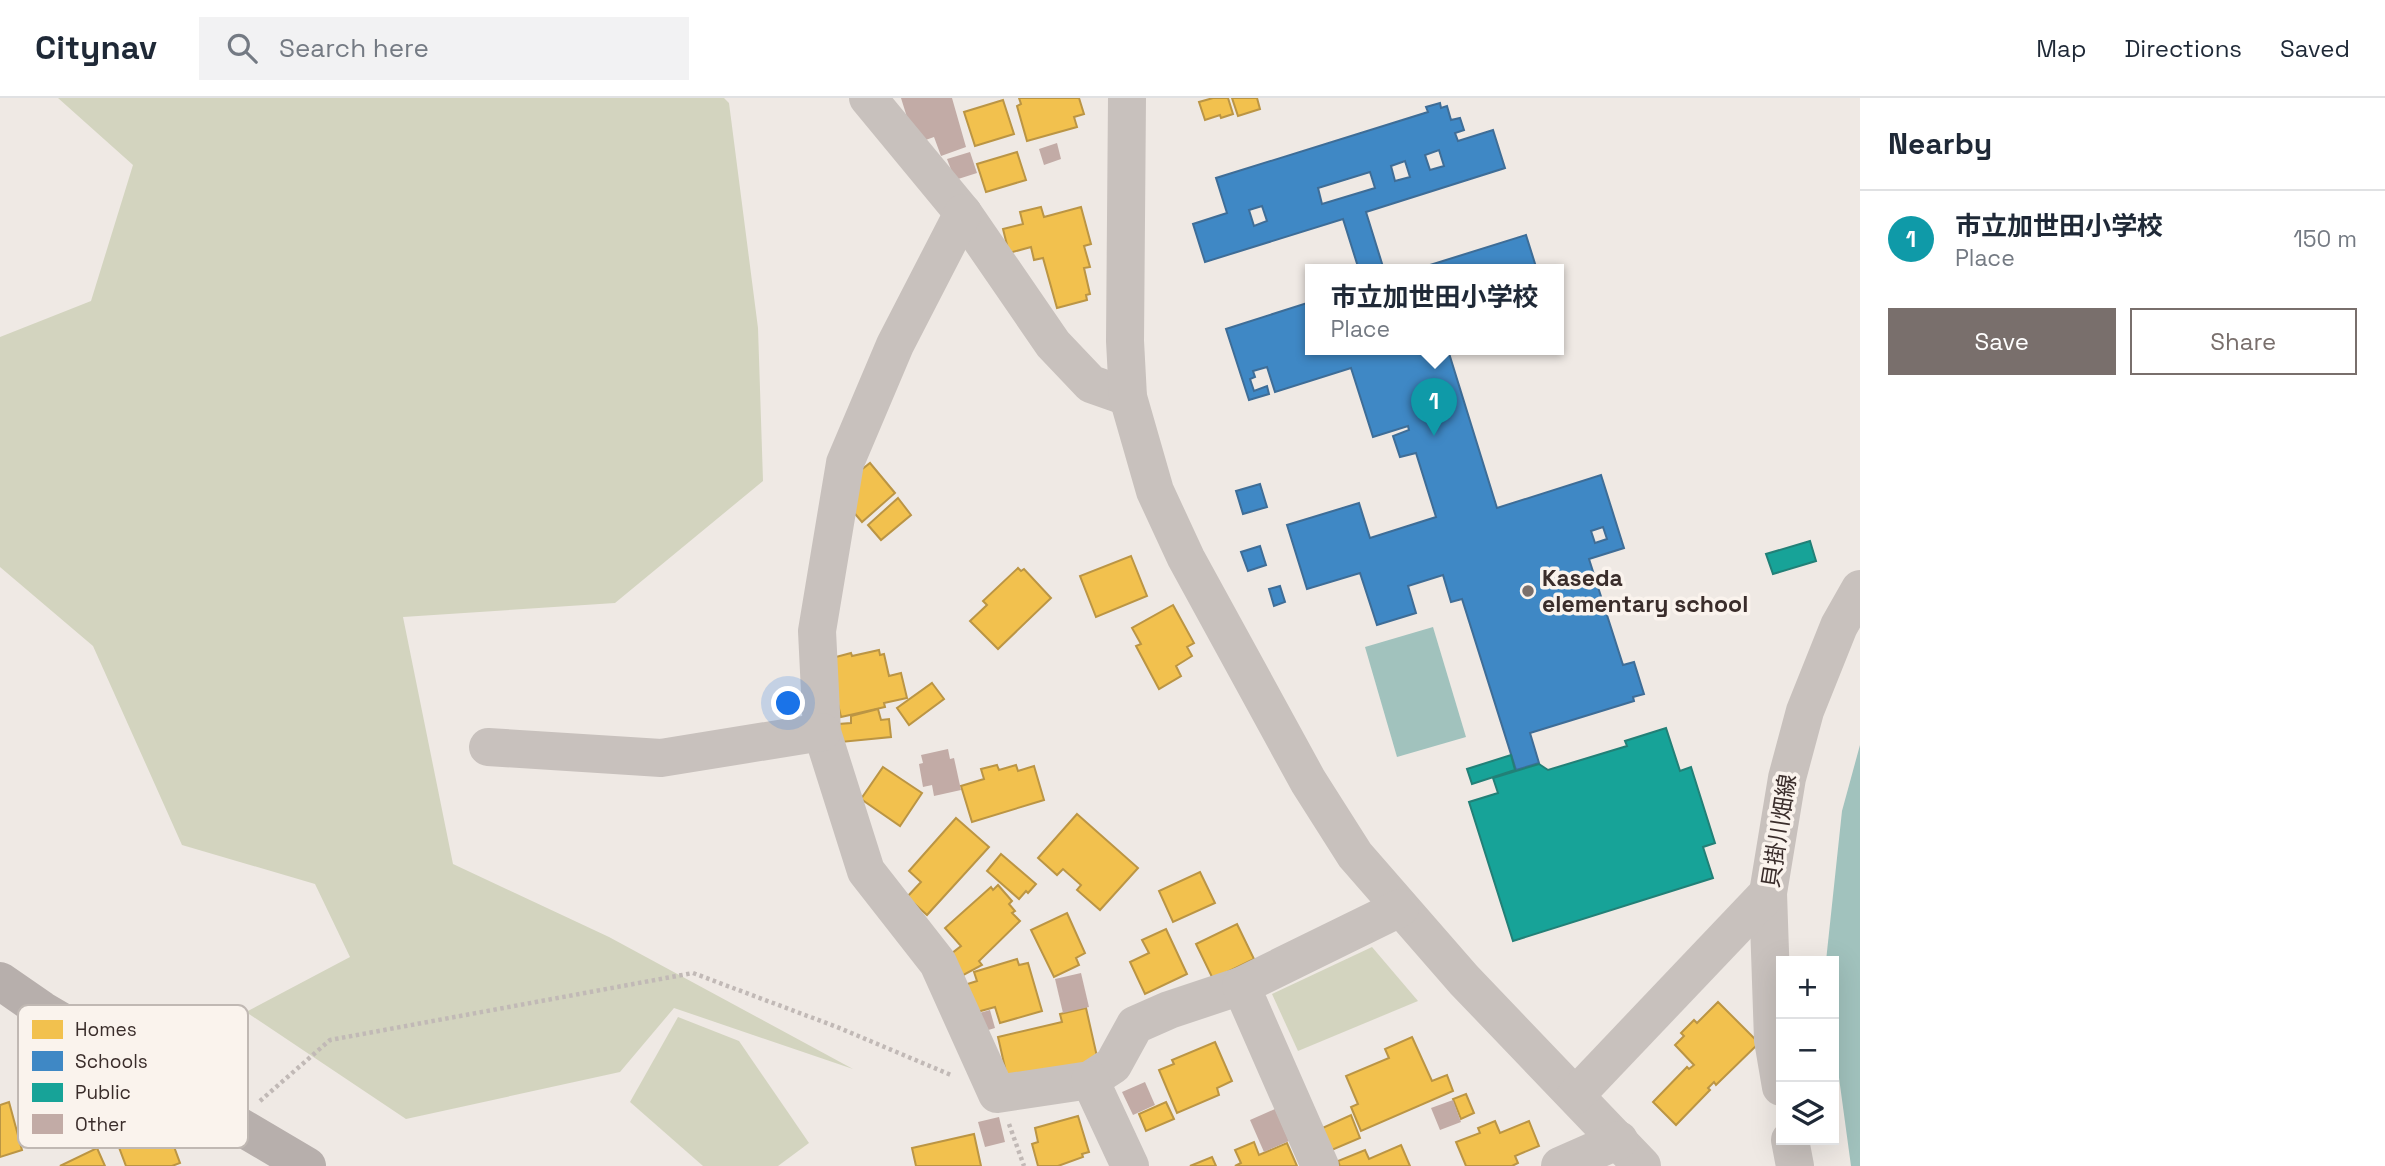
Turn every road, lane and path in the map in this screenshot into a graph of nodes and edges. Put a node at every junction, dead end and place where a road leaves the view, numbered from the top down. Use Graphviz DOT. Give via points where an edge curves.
graph roads {
  1 [pos="868,98"];
  2 [pos="1128,98"];
  3 [pos="963,213"];
  4 [pos="1128,397"];
  5 [pos="1860,589"];
  6 [pos="822,732"];
  7 [pos="488,747"];
  8 [pos="1768,894"];
  9 [pos="1400,908"];
  10 [pos="0,981"];
  11 [pos="1241,986"];
  12 [pos="35,1005"];
  13 [pos="1090,1080"];
  14 [pos="1780,1082"];
  15 [pos="997,1094"];
  16 [pos="1576,1095"];
  17 [pos="248,1112"];
  18 [pos="248,1131"];
  19 [pos="1791,1145"];
  20 [pos="1630,1153"];
  21 [pos="307,1166"];
  22 [pos="1024,1166"];
  23 [pos="1130,1166"];
  24 [pos="1321,1166"];
  25 [pos="1560,1166"];
  26 [pos="1795,1166"];
  1 -- 3 [label="street"];
  2 -- 4 [label="street"];
  3 -- 4 [label="street" via="1053,344 1091,384"];
  3 -- 6 [label="street" via="895,345 845,463 817,631"];
  4 -- 9 [label="street" via="1155,491 1225,633 1308,782 1355,855"];
  5 -- 8 [label="street, 貝掛川畑線" via="1839,626 1805,711 1787,778"];
  6 -- 7 [label="street" via="661,758"];
  6 -- 15 [label="street" via="866,871 938,963"];
  8 -- 14 [label="street, 貝掛川畑線" via="1773,1040"];
  8 -- 16 [label="street"];
  9 -- 11 [label="street"];
  9 -- 16 [label="street"];
  10 -- 12 [label="main road"];
  11 -- 13 [label="street" via="1135,1026 1113,1065"];
  11 -- 24 [label="street"];
  13 -- 15 [label="street"];
  13 -- 23 [label="street"];
  15 -- 17 [label="path" via="693,973 330,1040"];
  15 -- 22 [label="path"];
  16 -- 20 [label="street"];
  18 -- 21 [label="main road"];
  19 -- 26 [label="street"];
  20 -- 25 [label="street"];
}
